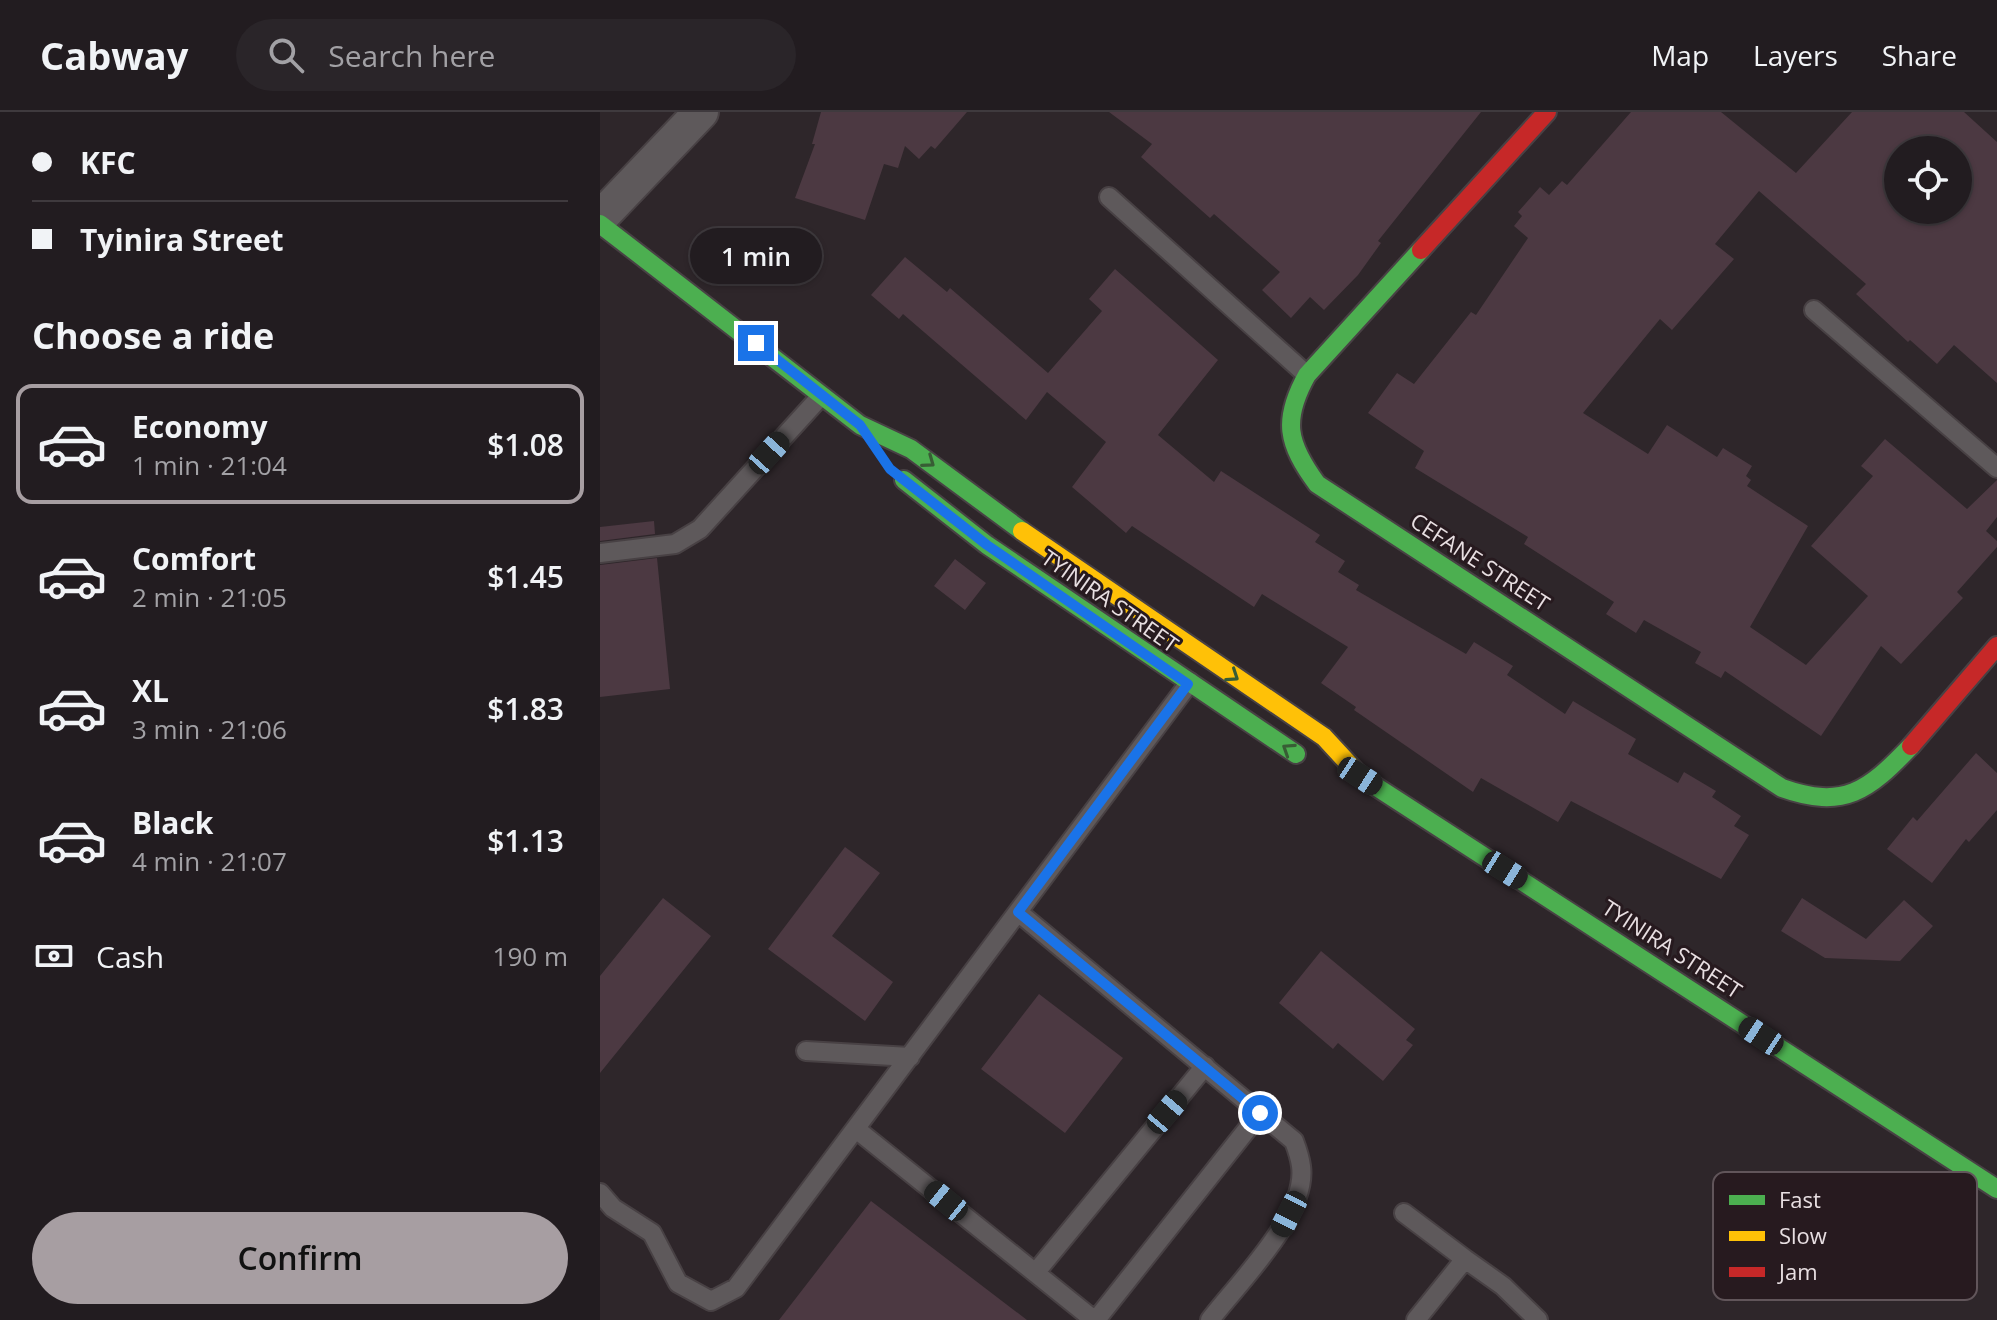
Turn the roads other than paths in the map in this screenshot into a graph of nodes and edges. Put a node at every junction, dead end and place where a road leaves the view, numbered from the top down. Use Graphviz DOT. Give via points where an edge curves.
graph roads {
  1 [pos="701,112"];
  2 [pos="1547,112"];
  3 [pos="1109,197"];
  4 [pos="600,218"];
  5 [pos="600,224"];
  6 [pos="1814,310"];
  7 [pos="1307,375"];
  8 [pos="822,395"];
  9 [pos="860,425"];
  10 [pos="1997,468"];
  11 [pos="600,553"];
  12 [pos="1997,646"];
  13 [pos="1207,658"];
  14 [pos="1188,684"];
  15 [pos="1360,776"];
  16 [pos="1018,912"];
  17 [pos="806,1051"];
  18 [pos="910,1057"];
  19 [pos="1205,1066"];
  20 [pos="1260,1113"];
  21 [pos="856,1129"];
  22 [pos="1971,1172"];
  23 [pos="1977,1176"];
  24 [pos="1997,1189"];
  25 [pos="600,1193"];
  26 [pos="1404,1213"];
  27 [pos="1465,1259"];
  28 [pos="1036,1272"];
  29 [pos="1095,1320"];
  30 [pos="1210,1320"];
  31 [pos="1416,1320"];
  32 [pos="1538,1320"];
  1 -- 4 [label="street"];
  2 -- 7 [label="street, CEFANE STREET"];
  3 -- 7 [label="lane"];
  5 -- 8 [label="street, TYINIRA STREET"];
  6 -- 10 [label="lane"];
  7 -- 12 [label="street, CEFANE STREET" via="1293,399 1288,428 1298,460 1317,484 1782,788 1809,798 1835,799 1864,788 1892,767"];
  8 -- 9 [label="street, TYINIRA STREET"];
  8 -- 11 [label="lane" via="700,529 675,544"];
  9 -- 13 [label="street, TYINIRA STREET, one-way" via="911,449"];
  9 -- 14 [label="street, TYINIRA STREET" via="886,463 987,545"];
  13 -- 14 [label="lane"];
  13 -- 15 [label="street, TYINIRA STREET, one-way" via="1324,737"];
  15 -- 14 [label="street, TYINIRA STREET, one-way" via="1314,763"];
  14 -- 16 [label="lane"];
  15 -- 22 [label="street, TYINIRA STREET"];
  16 -- 18 [label="lane"];
  16 -- 19 [label="lane"];
  17 -- 18 [label="lane"];
  18 -- 21 [label="lane"];
  19 -- 20 [label="lane"];
  19 -- 28 [label="lane"];
  20 -- 29 [label="lane"];
  20 -- 30 [label="lane" via="1294,1141 1302,1168 1297,1199 1281,1229"];
  21 -- 25 [label="lane" via="736,1288 711,1301 678,1283 652,1233"];
  21 -- 28 [label="lane"];
  23 -- 24 [label="street, TYINIRA STREET"];
  26 -- 27 [label="lane"];
  27 -- 31 [label="lane"];
  27 -- 32 [label="lane"];
  28 -- 29 [label="lane"];
}
